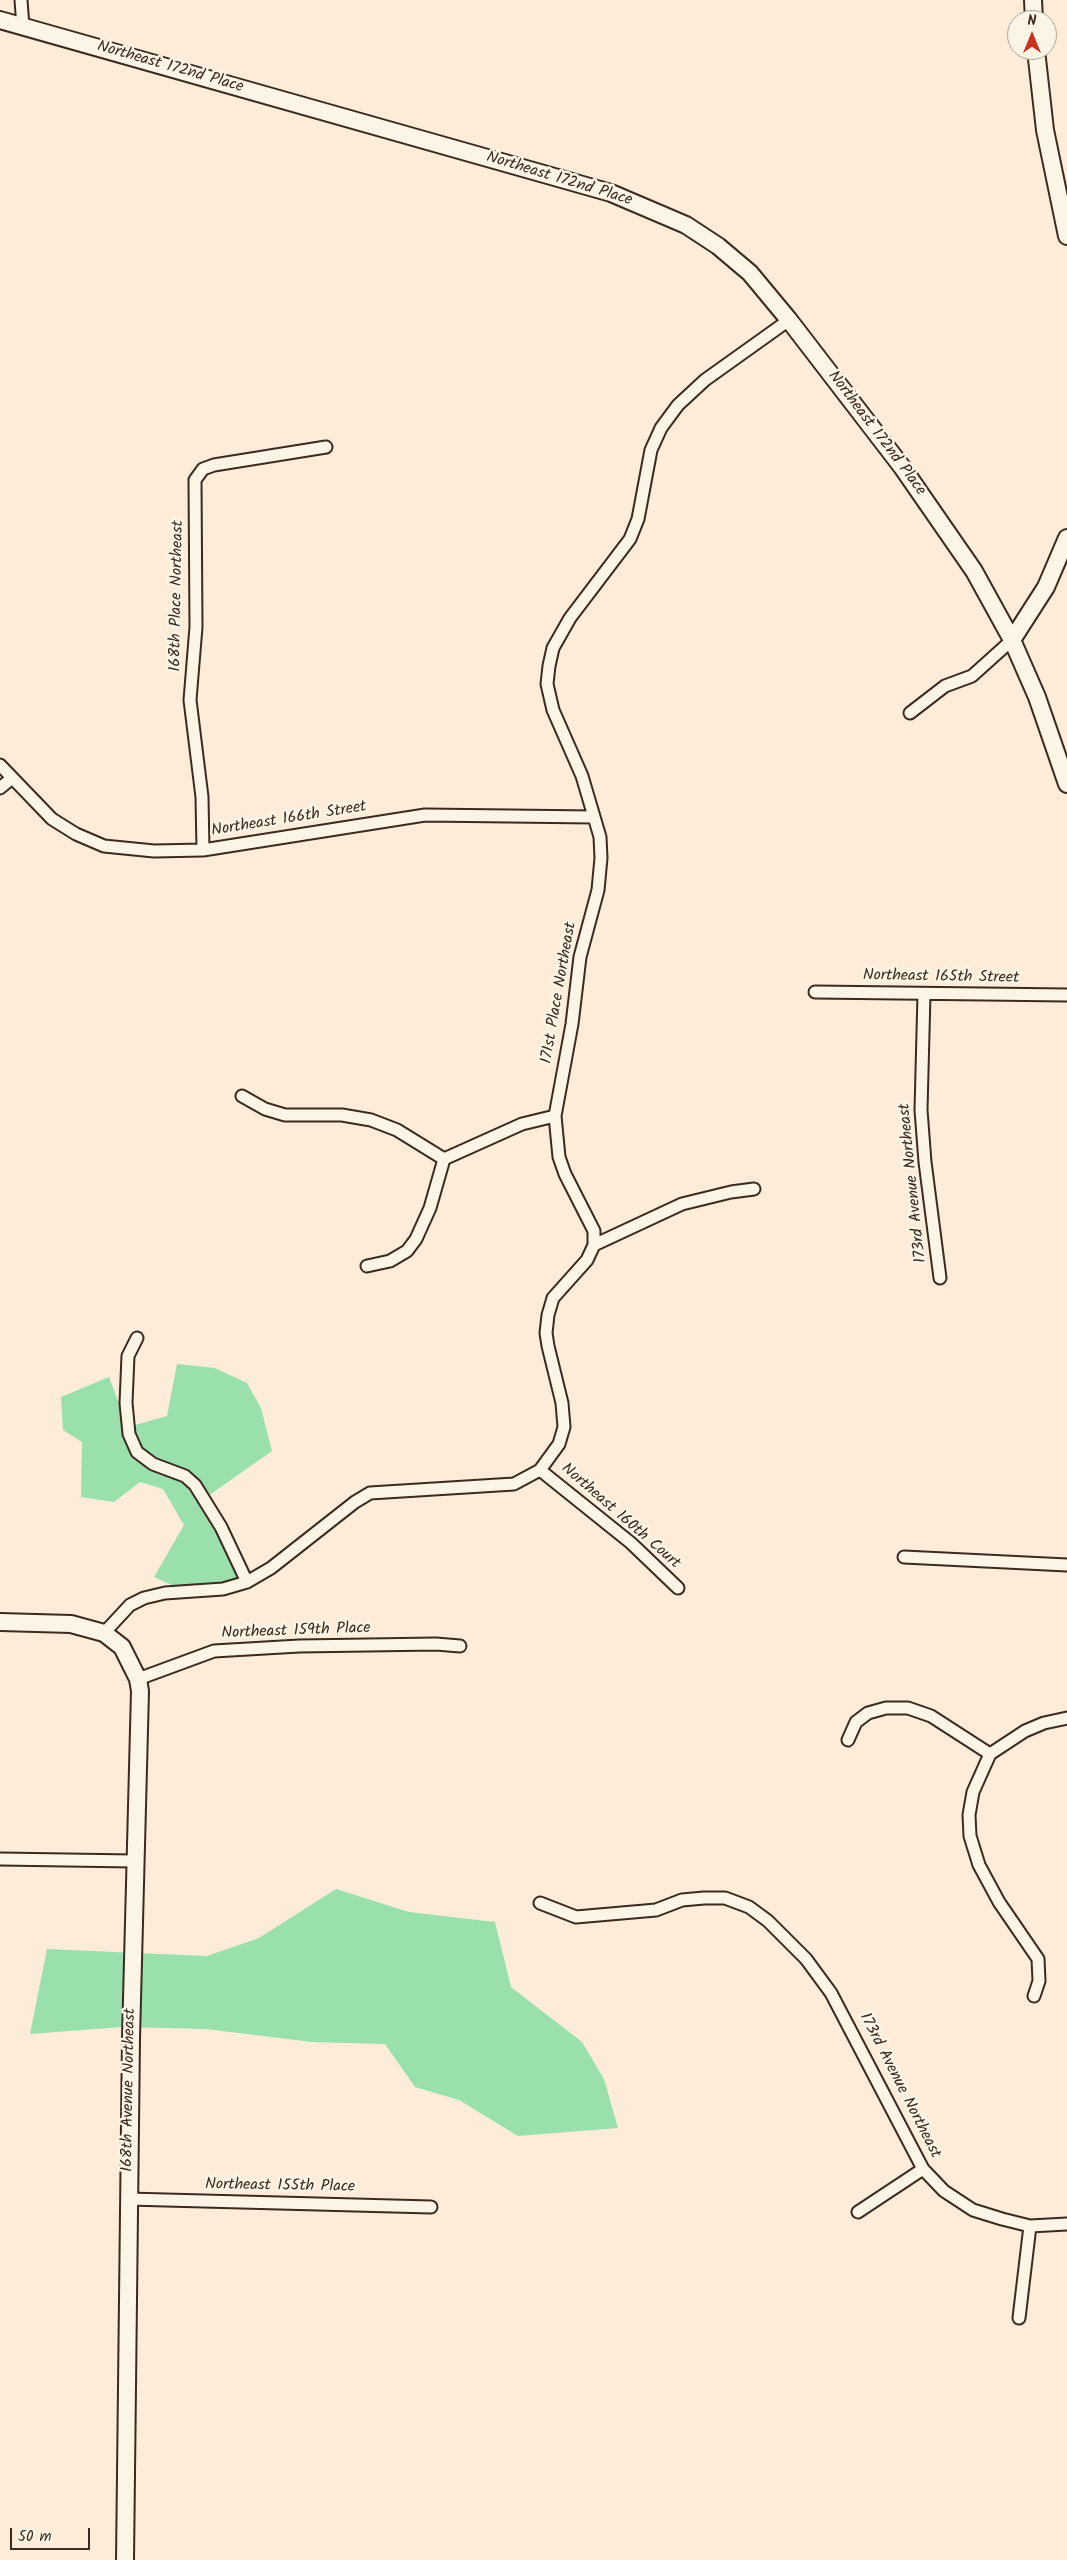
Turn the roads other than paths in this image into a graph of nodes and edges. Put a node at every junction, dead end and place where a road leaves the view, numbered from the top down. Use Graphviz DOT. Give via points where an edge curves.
graph roads {
  1 [pos="21,0"];
  2 [pos="0,20"];
  3 [pos="23,27"];
  4 [pos="1037,60"];
  5 [pos="1067,236"];
  6 [pos="789,320"];
  7 [pos="326,448"];
  8 [pos="1067,538"];
  9 [pos="1012,640"];
  10 [pos="910,713"];
  11 [pos="0,765"];
  12 [pos="12,778"];
  13 [pos="1067,784"];
  14 [pos="0,788"];
  15 [pos="594,817"];
  16 [pos="203,850"];
  17 [pos="815,992"];
  18 [pos="924,994"];
  19 [pos="1067,995"];
  20 [pos="242,1096"];
  21 [pos="555,1116"];
  22 [pos="444,1159"];
  23 [pos="754,1189"];
  24 [pos="594,1245"];
  25 [pos="367,1266"];
  26 [pos="940,1278"];
  27 [pos="137,1338"];
  28 [pos="540,1470"];
  29 [pos="904,1557"];
  30 [pos="1067,1565"];
  31 [pos="247,1582"];
  32 [pos="678,1588"];
  33 [pos="0,1622"];
  34 [pos="104,1633"];
  35 [pos="460,1646"];
  36 [pos="138,1679"];
  37 [pos="1067,1718"];
  38 [pos="848,1740"];
  39 [pos="990,1754"];
  40 [pos="0,1859"];
  41 [pos="134,1861"];
  42 [pos="540,1903"];
  43 [pos="1034,1996"];
  44 [pos="922,2169"];
  45 [pos="128,2199"];
  46 [pos="431,2206"];
  47 [pos="858,2212"];
  48 [pos="1067,2224"];
  49 [pos="1030,2226"];
  50 [pos="1018,2318"];
  51 [pos="124,2560"];
  1 -- 3 [label="street"];
  2 -- 3 [label="street, Northeast 172nd Place"];
  3 -- 6 [label="street, Northeast 172nd Place" via="611,193 686,226 718,246 750,272"];
  4 -- 5 [label="street" via="1045,130"];
  6 -- 9 [label="street, Northeast 172nd Place" via="902,467 993,602"];
  6 -- 15 [label="street, 171st Place Northeast" via="705,380 678,405 661,428 651,450 638,519 630,539 570,618 553,648 548,684 553,710 582,776"];
  7 -- 16 [label="street, 168th Place Northeast" via="214,465 204,469 195,480 196,627 190,700 202,798"];
  8 -- 9 [label="street" via="1046,587"];
  9 -- 10 [label="street" via="972,676 945,686"];
  9 -- 13 [label="street, Northeast 172nd Place" via="1037,697"];
  11 -- 12 [label="street, Northeast 166th Street"];
  12 -- 14 [label="street"];
  12 -- 16 [label="street, Northeast 166th Street" via="52,819 104,846 154,851"];
  15 -- 16 [label="street, Northeast 166th Street" via="425,815"];
  15 -- 21 [label="street, 171st Place Northeast" via="600,837 598,890 580,957 572,1024"];
  17 -- 18 [label="street, Northeast 165th Street"];
  18 -- 19 [label="street, Northeast 165th Street"];
  18 -- 26 [label="street, 173rd Avenue Northeast" via="921,1110"];
  20 -- 22 [label="street" via="265,1109 285,1115 342,1115 371,1120 397,1130"];
  21 -- 22 [label="street" via="522,1124"];
  21 -- 24 [label="street, 171st Place Northeast" via="559,1157 594,1231"];
  22 -- 25 [label="street" via="430,1208 416,1239 407,1251 390,1261"];
  23 -- 24 [label="street" via="682,1204"];
  24 -- 28 [label="street" via="587,1260 553,1298 548,1315 546,1333 562,1403 564,1427 559,1444"];
  27 -- 31 [label="street" via="128,1356 126,1403 129,1434 137,1452 153,1464 185,1476 195,1485 221,1528"];
  28 -- 31 [label="street" via="514,1484 370,1493 271,1568"];
  28 -- 32 [label="street, Northeast 160th Court" via="631,1543"];
  29 -- 30 [label="street"];
  31 -- 34 [label="street" via="223,1589 165,1593 144,1598 130,1605"];
  33 -- 34 [label="street" via="71,1624"];
  34 -- 36 [label="street, 168th Avenue Northeast" via="122,1647"];
  35 -- 36 [label="street, Northeast 159th Place" via="299,1646 214,1651"];
  36 -- 41 [label="street, 168th Avenue Northeast"];
  37 -- 39 [label="street" via="1025,1731"];
  38 -- 39 [label="street" via="856,1722 868,1713 886,1708 908,1708 931,1716"];
  39 -- 43 [label="street" via="973,1792 970,1836 979,1865 995,1895 1038,1959 1039,1981"];
  40 -- 41 [label="street"];
  41 -- 45 [label="street, 168th Avenue Northeast"];
  42 -- 44 [label="street, 173rd Avenue Northeast" via="576,1917 656,1910 696,1898 725,1898 749,1907 806,1959 832,1993"];
  44 -- 47 [label="street"];
  44 -- 49 [label="street, 173rd Avenue Northeast" via="944,2192 973,2210"];
  45 -- 46 [label="street, Northeast 155th Place"];
  45 -- 51 [label="street, 168th Avenue Northeast"];
  48 -- 49 [label="street, 173rd Avenue Northeast"];
  49 -- 50 [label="street"];
}
